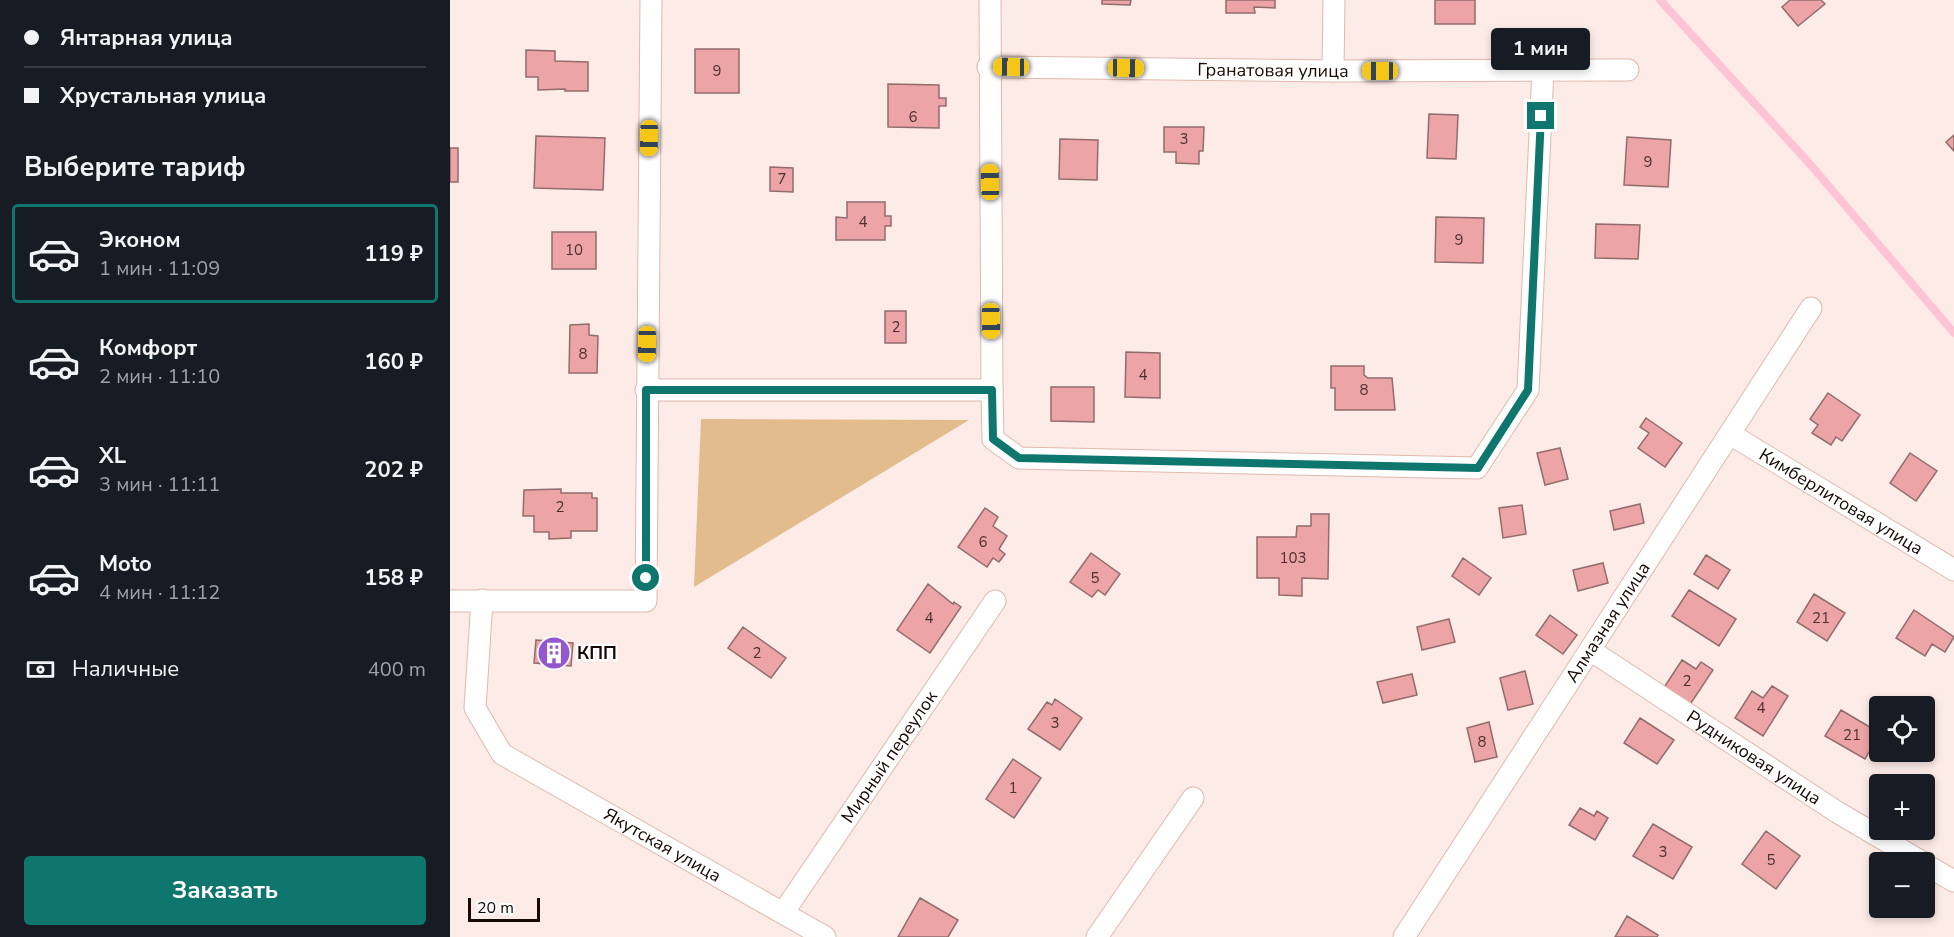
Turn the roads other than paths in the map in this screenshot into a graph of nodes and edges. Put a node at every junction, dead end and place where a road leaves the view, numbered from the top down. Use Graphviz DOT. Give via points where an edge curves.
graph roads {
  1 [pos="651,0"];
  2 [pos="990,0"];
  3 [pos="1334,0"];
  4 [pos="988,66"];
  5 [pos="1544,70"];
  6 [pos="1628,70"];
  7 [pos="1333,71"];
  8 [pos="1811,308"];
  9 [pos="646,390"];
  10 [pos="992,390"];
  11 [pos="1730,434"];
  12 [pos="1954,570"];
  13 [pos="450,600"];
  14 [pos="482,600"];
  15 [pos="995,601"];
  16 [pos="1590,650"];
  17 [pos="1193,798"];
  18 [pos="1904,852"];
  19 [pos="1935,870"];
  20 [pos="1954,881"];
  21 [pos="783,913"];
  22 [pos="825,937"];
  23 [pos="1096,937"];
  24 [pos="1404,937"];
  1 -- 9 [label="street"];
  2 -- 4 [label="street"];
  3 -- 7 [label="street"];
  4 -- 7 [label="street, Гранатовая улица"];
  4 -- 10 [label="street"];
  5 -- 6 [label="street, Гранатовая улица"];
  5 -- 7 [label="street, Гранатовая улица"];
  5 -- 10 [label="street" via="1528,390 1478,468 1019,458 993,439"];
  8 -- 11 [label="street, Алмазная улица"];
  9 -- 10 [label="street"];
  9 -- 14 [label="street" via="646,601"];
  11 -- 12 [label="street, Кимберлитовая улица"];
  11 -- 16 [label="street, Алмазная улица"];
  13 -- 14 [label="street"];
  14 -- 21 [label="street, Якутская улица" via="475,708 502,754"];
  15 -- 21 [label="street, Мирный переулок"];
  16 -- 18 [label="street, Рудниковая улица"];
  16 -- 24 [label="street, Алмазная улица"];
  17 -- 23 [label="street"];
  19 -- 20 [label="street, Рудниковая улица"];
  21 -- 22 [label="street, Якутская улица"];
}
